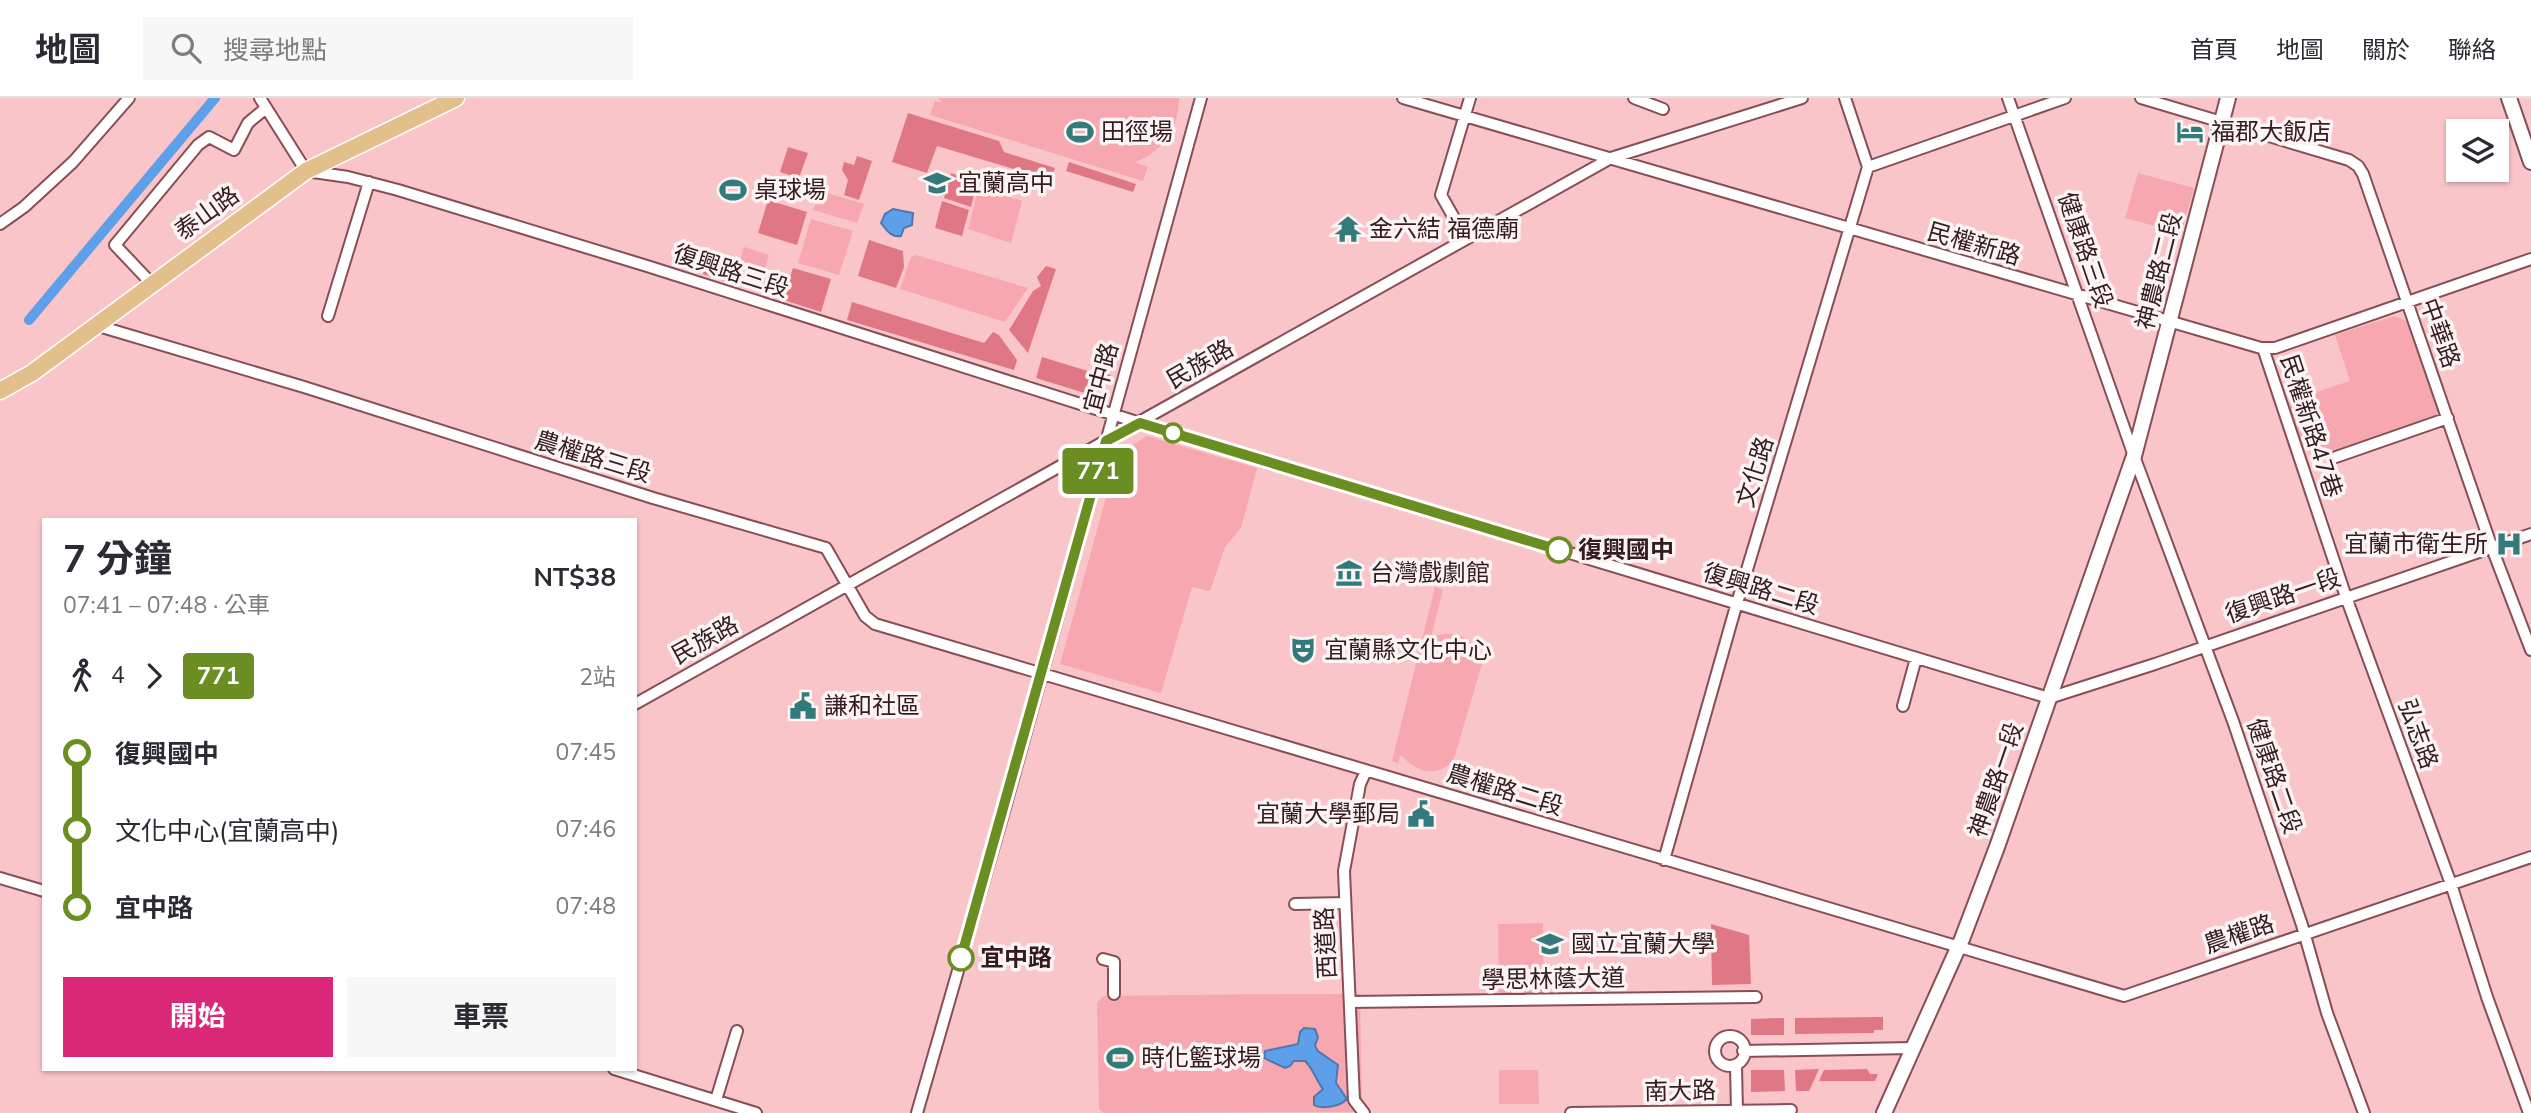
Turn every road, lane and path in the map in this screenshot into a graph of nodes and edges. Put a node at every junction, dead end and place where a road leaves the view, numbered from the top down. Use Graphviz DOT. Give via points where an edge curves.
graph roads {
  1 [pos="129,98"];
  2 [pos="456,98"];
  3 [pos="1201,98"];
  4 [pos="1403,98"];
  5 [pos="1470,98"];
  6 [pos="1634,98"];
  7 [pos="1802,98"];
  8 [pos="1845,98"];
  9 [pos="2008,98"];
  10 [pos="2065,98"];
  11 [pos="2141,98"];
  12 [pos="2228,98"];
  13 [pos="2509,98"];
  14 [pos="263,103"];
  15 [pos="1662,109"];
  16 [pos="1465,116"];
  17 [pos="2015,116"];
  18 [pos="2220,123"];
  19 [pos="1611,158"];
  20 [pos="2531,162"];
  21 [pos="1868,167"];
  22 [pos="306,171"];
  23 [pos="369,182"];
  24 [pos="0,224"];
  25 [pos="1849,230"];
  26 [pos="1466,239"];
  27 [pos="2531,259"];
  28 [pos="151,283"];
  29 [pos="2080,297"];
  30 [pos="2406,302"];
  31 [pos="328,316"];
  32 [pos="2169,323"];
  33 [pos="95,325"];
  34 [pos="2263,348"];
  35 [pos="0,391"];
  36 [pos="1112,414"];
  37 [pos="2448,418"];
  38 [pos="1140,423"];
  39 [pos="1106,441"];
  40 [pos="2134,456"];
  41 [pos="2336,457"];
  42 [pos="2531,534"];
  43 [pos="2492,548"];
  44 [pos="848,584"];
  45 [pos="2346,597"];
  46 [pos="1737,603"];
  47 [pos="2204,645"];
  48 [pos="2531,650"];
  49 [pos="1916,658"];
  50 [pos="1041,674"];
  51 [pos="2049,698"];
  52 [pos="637,703"];
  53 [pos="1903,706"];
  54 [pos="1366,771"];
  55 [pos="2531,857"];
  56 [pos="1664,860"];
  57 [pos="0,878"];
  58 [pos="2451,884"];
  59 [pos="42,890"];
  60 [pos="1345,903"];
  61 [pos="1295,904"];
  62 [pos="2305,934"];
  63 [pos="1958,947"];
  64 [pos="1103,959"];
  65 [pos="1114,994"];
  66 [pos="1756,997"];
  67 [pos="1350,1002"];
  68 [pos="737,1031"];
  69 [pos="1913,1048"];
  70 [pos="1743,1051"];
  71 [pos="1736,1066"];
  72 [pos="621,1071"];
  73 [pos="716,1100"];
  74 [pos="1791,1110"];
  75 [pos="1737,1111"];
  76 [pos="756,1113"];
  77 [pos="917,1113"];
  78 [pos="1364,1113"];
  79 [pos="1570,1113"];
  80 [pos="1884,1113"];
  81 [pos="2364,1113"];
  82 [pos="2529,1113"];
  1 -- 24 [label="street" via="73,162"];
  2 -- 22 [label="main road, 泰山路"];
  3 -- 36 [label="street, 宜中路"];
  4 -- 16 [label="street, 民權新路"];
  5 -- 16 [label="street"];
  6 -- 15 [label="street"];
  7 -- 19 [label="street, 民族路"];
  8 -- 21 [label="street"];
  9 -- 17 [label="street, 健康路三段"];
  10 -- 17 [label="street"];
  11 -- 18 [label="street"];
  12 -- 18 [label="street, 神農路二段"];
  13 -- 20 [label="street"];
  14 -- 22 [label="street"];
  14 -- 28 [label="street" via="234,150 209,137 198,145 115,245"];
  16 -- 19 [label="street, 民權新路"];
  16 -- 26 [label="street" via="1441,195"];
  17 -- 21 [label="street"];
  17 -- 29 [label="street, 健康路三段"];
  18 -- 30 [label="street, 中華路" via="2358,166"];
  18 -- 32 [label="street, 神農路二段"];
  19 -- 25 [label="street, 民權新路"];
  19 -- 26 [label="street, 民族路"];
  21 -- 25 [label="street, 文化路"];
  22 -- 23 [label="street, 復興路三段"];
  22 -- 28 [label="main road, 泰山路"];
  23 -- 31 [label="street"];
  23 -- 36 [label="street, 復興路三段"];
  25 -- 29 [label="street, 民權新路"];
  25 -- 46 [label="street, 文化路"];
  26 -- 38 [label="street, 民族路"];
  27 -- 30 [label="street, 民權新路"];
  28 -- 33 [label="main road, 泰山路"];
  29 -- 32 [label="street, 民權新路"];
  29 -- 40 [label="street, 健康路三段"];
  30 -- 34 [label="street, 民權新路" via="2275,348"];
  30 -- 37 [label="street, 中華路"];
  32 -- 34 [label="street, 民權新路"];
  32 -- 40 [label="street, 神農路二段"];
  33 -- 35 [label="main road, 泰山路"];
  33 -- 44 [label="street, 農權路三段" via="826,548"];
  34 -- 45 [label="street, 民權新路47巷"];
  36 -- 38 [label="street, 復興路三段"];
  36 -- 39 [label="street, 宜中路"];
  37 -- 41 [label="street"];
  37 -- 43 [label="street, 中華路"];
  38 -- 39 [label="street, 民族路"];
  38 -- 46 [label="street, 復興路二段"];
  39 -- 44 [label="street, 民族路"];
  39 -- 50 [label="street, 宜中路"];
  40 -- 47 [label="street, 健康路二段"];
  40 -- 51 [label="street, 神農路一段"];
  42 -- 43 [label="street, 復興路一段"];
  43 -- 45 [label="street, 復興路一段"];
  43 -- 48 [label="street, 中華路"];
  44 -- 50 [label="street, 農權路三段" via="874,624"];
  44 -- 52 [label="street, 民族路"];
  45 -- 47 [label="street, 復興路一段"];
  45 -- 58 [label="street, 弘志路"];
  46 -- 49 [label="street, 復興路二段"];
  46 -- 56 [label="street, 文化路"];
  47 -- 51 [label="street, 復興路一段"];
  47 -- 62 [label="street, 健康路二段"];
  49 -- 51 [label="street, 復興路二段"];
  49 -- 53 [label="street"];
  50 -- 54 [label="street, 農權路二段"];
  50 -- 77 [label="street, 宜中路"];
  51 -- 63 [label="street, 神農路一段"];
  54 -- 56 [label="street, 農權路二段"];
  54 -- 60 [label="street, 西道路" via="1345,871"];
  55 -- 58 [label="street, 農權路"];
  56 -- 63 [label="street, 農權路二段"];
  57 -- 59 [label="street"];
  58 -- 62 [label="street, 農權路"];
  58 -- 82 [label="street, 弘志路"];
  60 -- 61 [label="street"];
  60 -- 67 [label="street, 西道路"];
  62 -- 63 [label="street, 農權路" via="2124,996"];
  62 -- 81 [label="street, 健康路二段"];
  63 -- 69 [label="street, 神農路一段"];
  64 -- 65 [label="street" via="1114,962"];
  66 -- 67 [label="street, 學思林蔭大道"];
  67 -- 78 [label="street, 西道路" via="1354,1100"];
  68 -- 73 [label="street"];
  69 -- 70 [label="street"];
  69 -- 80 [label="street, 神農路一段"];
  70 -- 71 [label="street"];
  70 -- 71 [label="street" via="1736,1037 1724,1037 1717,1044 1719,1062"];
  71 -- 75 [label="street"];
  72 -- 73 [label="street"];
  73 -- 76 [label="street"];
  74 -- 75 [label="street, 南大路"];
  75 -- 79 [label="street, 南大路"];
}
